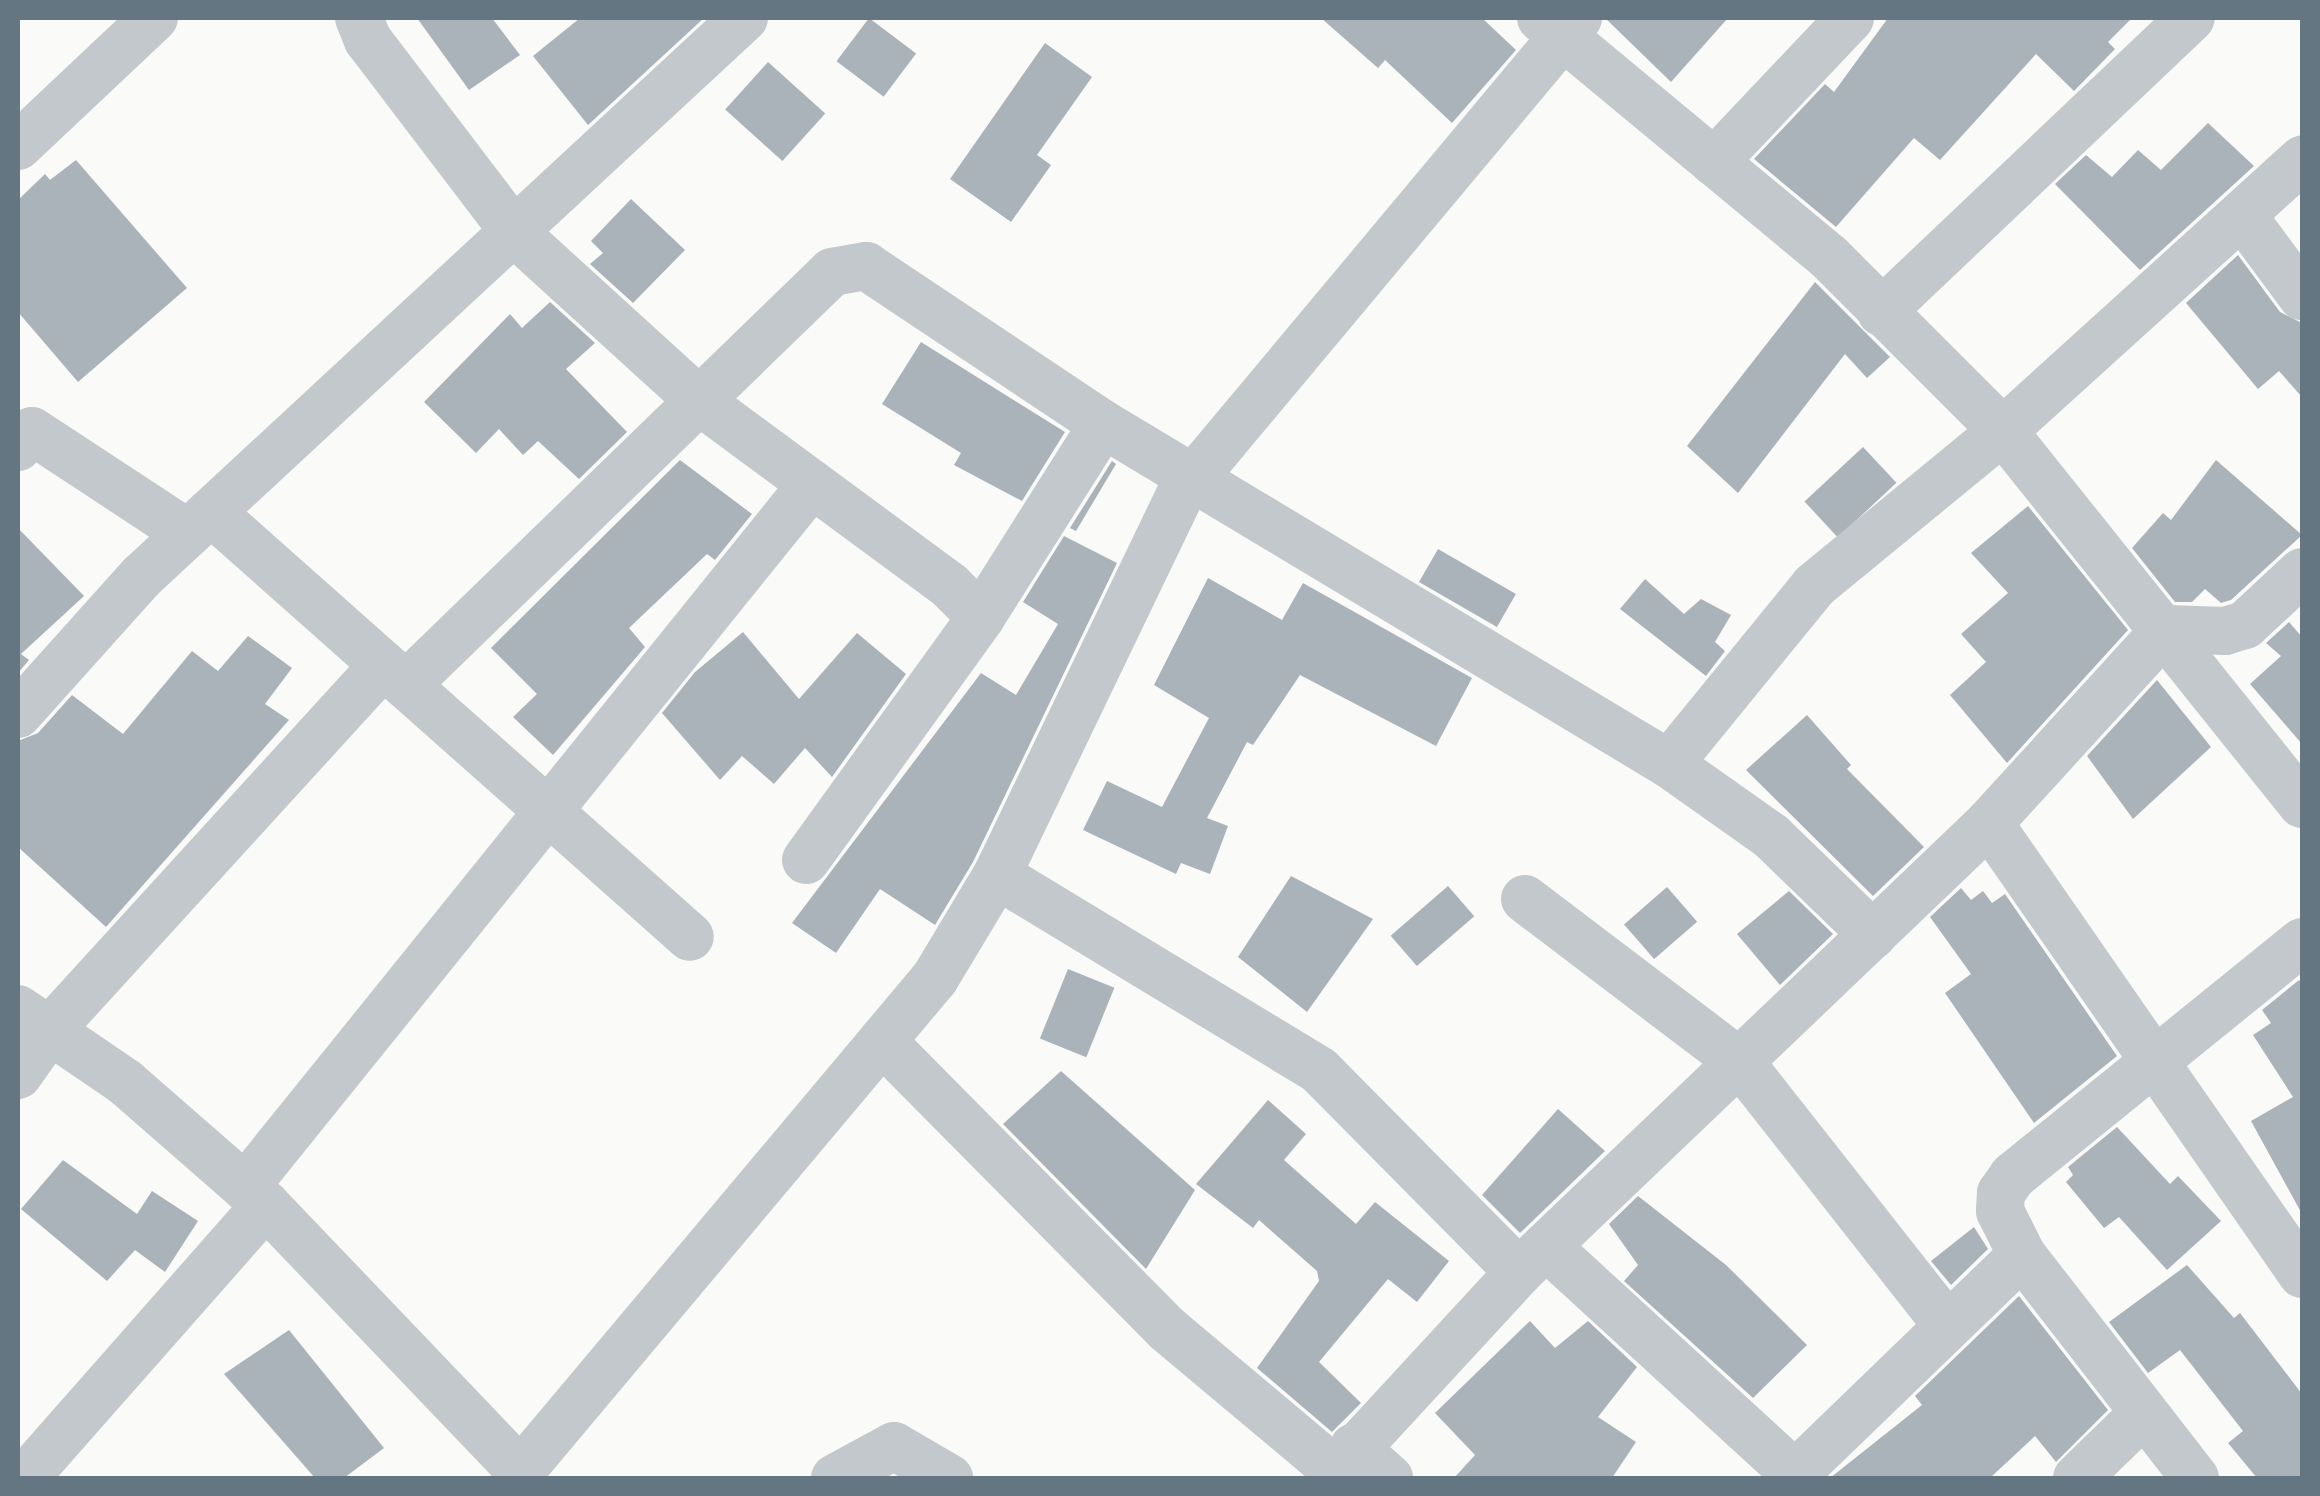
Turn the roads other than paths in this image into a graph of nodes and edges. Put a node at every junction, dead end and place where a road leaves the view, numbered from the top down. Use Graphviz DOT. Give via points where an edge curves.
graph roads {
  1 [pos="359,18"];
  2 [pos="744,18"];
  3 [pos="1850,18"];
  4 [pos="2191,18"];
  5 [pos="144,21"];
  6 [pos="1560,23"];
  7 [pos="18,146"];
  8 [pos="2302,160"];
  9 [pos="1714,162"];
  10 [pos="2242,215"];
  11 [pos="516,234"];
  12 [pos="2302,296"];
  13 [pos="1881,312"];
  14 [pos="702,403"];
  15 [pos="1103,424"];
  16 [pos="2003,431"];
  17 [pos="18,447"];
  18 [pos="1196,474"];
  19 [pos="812,484"];
  20 [pos="199,522"];
  21 [pos="2302,572"];
  22 [pos="981,618"];
  23 [pos="2166,628"];
  24 [pos="394,675"];
  25 [pos="18,714"];
  26 [pos="1669,764"];
  27 [pos="2302,804"];
  28 [pos="550,814"];
  29 [pos="1988,823"];
  30 [pos="806,860"];
  31 [pos="997,875"];
  32 [pos="1525,899"];
  33 [pos="1873,935"];
  34 [pos="690,936"];
  35 [pos="2302,942"];
  36 [pos="34,1020"];
  37 [pos="882,1041"];
  38 [pos="1740,1062"];
  39 [pos="2160,1062"];
  40 [pos="18,1075"];
  41 [pos="256,1196"];
  42 [pos="2288,1218"];
  43 [pos="2022,1254"];
  44 [pos="1533,1259"];
  45 [pos="2302,1274"];
  46 [pos="1947,1325"];
  47 [pos="2144,1413"];
  48 [pos="28,1460"];
  49 [pos="1339,1465"];
  50 [pos="518,1475"];
  51 [pos="1793,1476"];
  52 [pos="835,1478"];
  53 [pos="949,1478"];
  54 [pos="1389,1478"];
  55 [pos="2077,1478"];
  56 [pos="2195,1478"];
  1 -- 11 [label="street" via="368,40"];
  2 -- 11 [label="street"];
  3 -- 9 [label="street"];
  4 -- 13 [label="street"];
  5 -- 7 [label="street"];
  6 -- 9 [label="street"];
  6 -- 18 [label="street"];
  8 -- 10 [label="street"];
  9 -- 13 [label="street" via="1829,257"];
  10 -- 12 [label="street"];
  10 -- 16 [label="street"];
  11 -- 14 [label="street"];
  11 -- 20 [label="street"];
  13 -- 16 [label="street"];
  14 -- 15 [label="street" via="832,272 849,265 866,266"];
  14 -- 19 [label="street"];
  14 -- 24 [label="street"];
  15 -- 18 [label="street"];
  15 -- 22 [label="street"];
  16 -- 23 [label="street"];
  16 -- 26 [label="street" via="1814,586"];
  17 -- 20 [label="street" via="32,431"];
  18 -- 26 [label="street"];
  18 -- 31 [label="street" via="1180,492"];
  19 -- 22 [label="street" via="950,586"];
  19 -- 28 [label="street"];
  20 -- 24 [label="street"];
  20 -- 25 [label="street"];
  21 -- 23 [label="street" via="2244,625 2225,631"];
  22 -- 30 [label="street"];
  23 -- 27 [label="street"];
  23 -- 29 [label="street"];
  24 -- 28 [label="street"];
  24 -- 36 [label="street"];
  26 -- 33 [label="street" via="1772,836"];
  28 -- 34 [label="street"];
  28 -- 41 [label="street"];
  29 -- 33 [label="street"];
  29 -- 39 [label="street"];
  31 -- 37 [label="street" via="935,978"];
  31 -- 44 [label="street" via="1319,1070"];
  32 -- 38 [label="street"];
  33 -- 38 [label="street"];
  35 -- 39 [label="street"];
  36 -- 40 [label="street"];
  36 -- 41 [label="street" via="124,1082"];
  37 -- 49 [label="street" via="1167,1329"];
  37 -- 50 [label="street"];
  38 -- 44 [label="street"];
  38 -- 46 [label="street"];
  39 -- 42 [label="street"];
  39 -- 43 [label="street" via="2007,1184 2000,1211"];
  41 -- 48 [label="street"];
  41 -- 50 [label="street"];
  42 -- 45 [label="street"];
  43 -- 46 [label="street"];
  43 -- 47 [label="street"];
  44 -- 49 [label="street"];
  44 -- 51 [label="street"];
  46 -- 51 [label="street"];
  47 -- 55 [label="street"];
  47 -- 56 [label="street"];
  49 -- 54 [label="street"];
  52 -- 53 [label="street" via="894,1446"];
}
